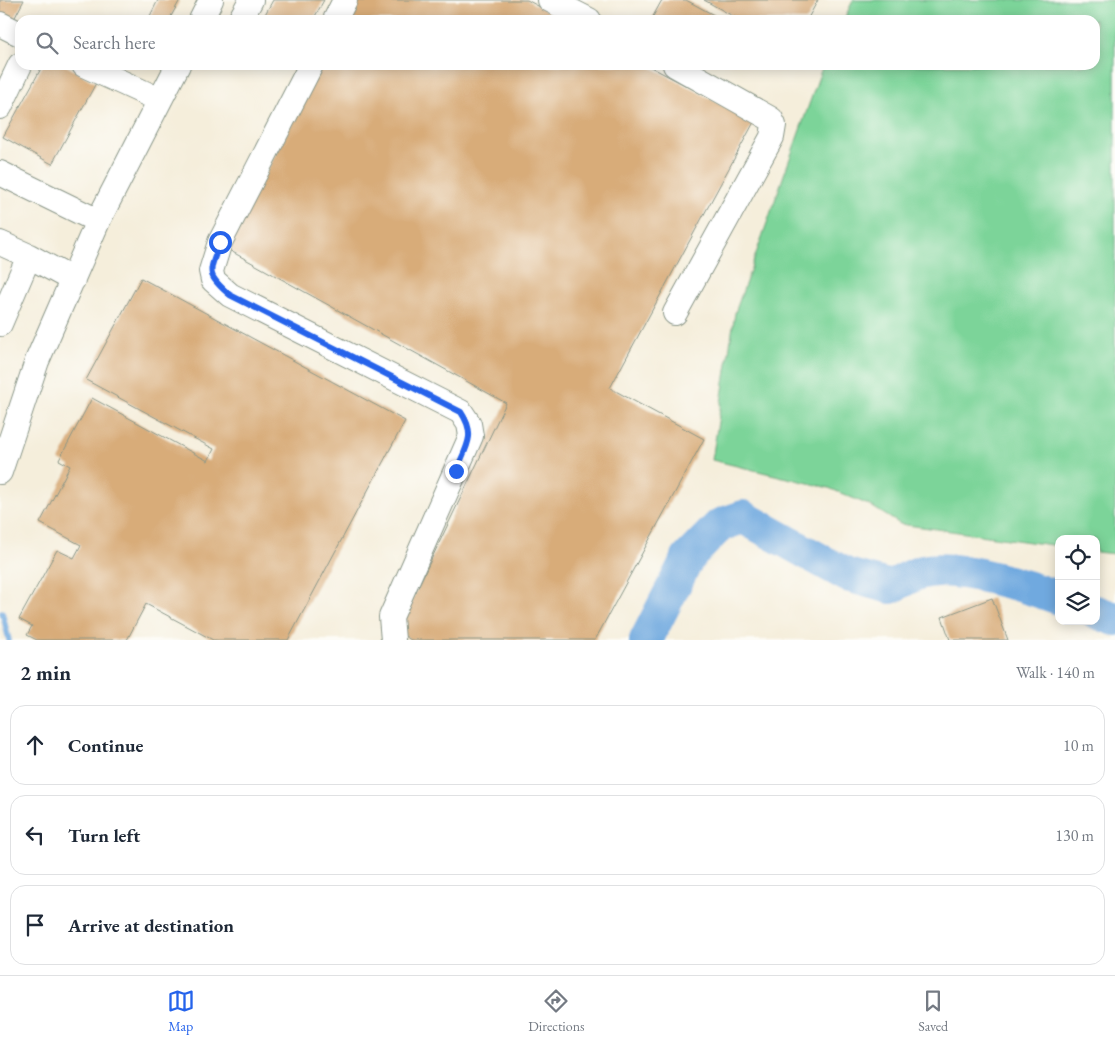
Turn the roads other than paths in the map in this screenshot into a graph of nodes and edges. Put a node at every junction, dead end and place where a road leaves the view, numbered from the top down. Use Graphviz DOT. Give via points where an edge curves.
graph roads {
  1 [pos="211,0"];
  2 [pos="251,0"];
  3 [pos="345,0"];
  4 [pos="550,0"];
  5 [pos="204,15"];
  6 [pos="243,15"];
  7 [pos="338,15"];
  8 [pos="579,15"];
  9 [pos="0,24"];
  10 [pos="15,32"];
  11 [pos="18,70"];
  12 [pos="95,70"];
  13 [pos="175,70"];
  14 [pos="308,70"];
  15 [pos="684,70"];
  16 [pos="160,100"];
  17 [pos="0,107"];
  18 [pos="0,173"];
  19 [pos="98,221"];
  20 [pos="0,243"];
  21 [pos="29,256"];
  22 [pos="73,280"];
  23 [pos="675,313"];
  24 [pos="0,324"];
  25 [pos="0,472"];
  26 [pos="392,640"];
  1 -- 5 [label="lane"];
  2 -- 6 [label="lane"];
  3 -- 7 [label="lane"];
  4 -- 8 [label="lane"];
  9 -- 10 [label="lane"];
  11 -- 17 [label="lane"];
  12 -- 16 [label="lane"];
  13 -- 16 [label="lane"];
  14 -- 26 [label="lane" via="224,231 211,271 213,280 230,295 461,412 469,424 471,436 391,617"];
  15 -- 23 [label="lane" via="771,119 774,125 772,137 757,166"];
  16 -- 19 [label="lane"];
  18 -- 19 [label="lane"];
  19 -- 22 [label="lane"];
  20 -- 21 [label="lane"];
  21 -- 22 [label="lane"];
  21 -- 24 [label="lane"];
  22 -- 25 [label="lane" via="37,361"];
}
